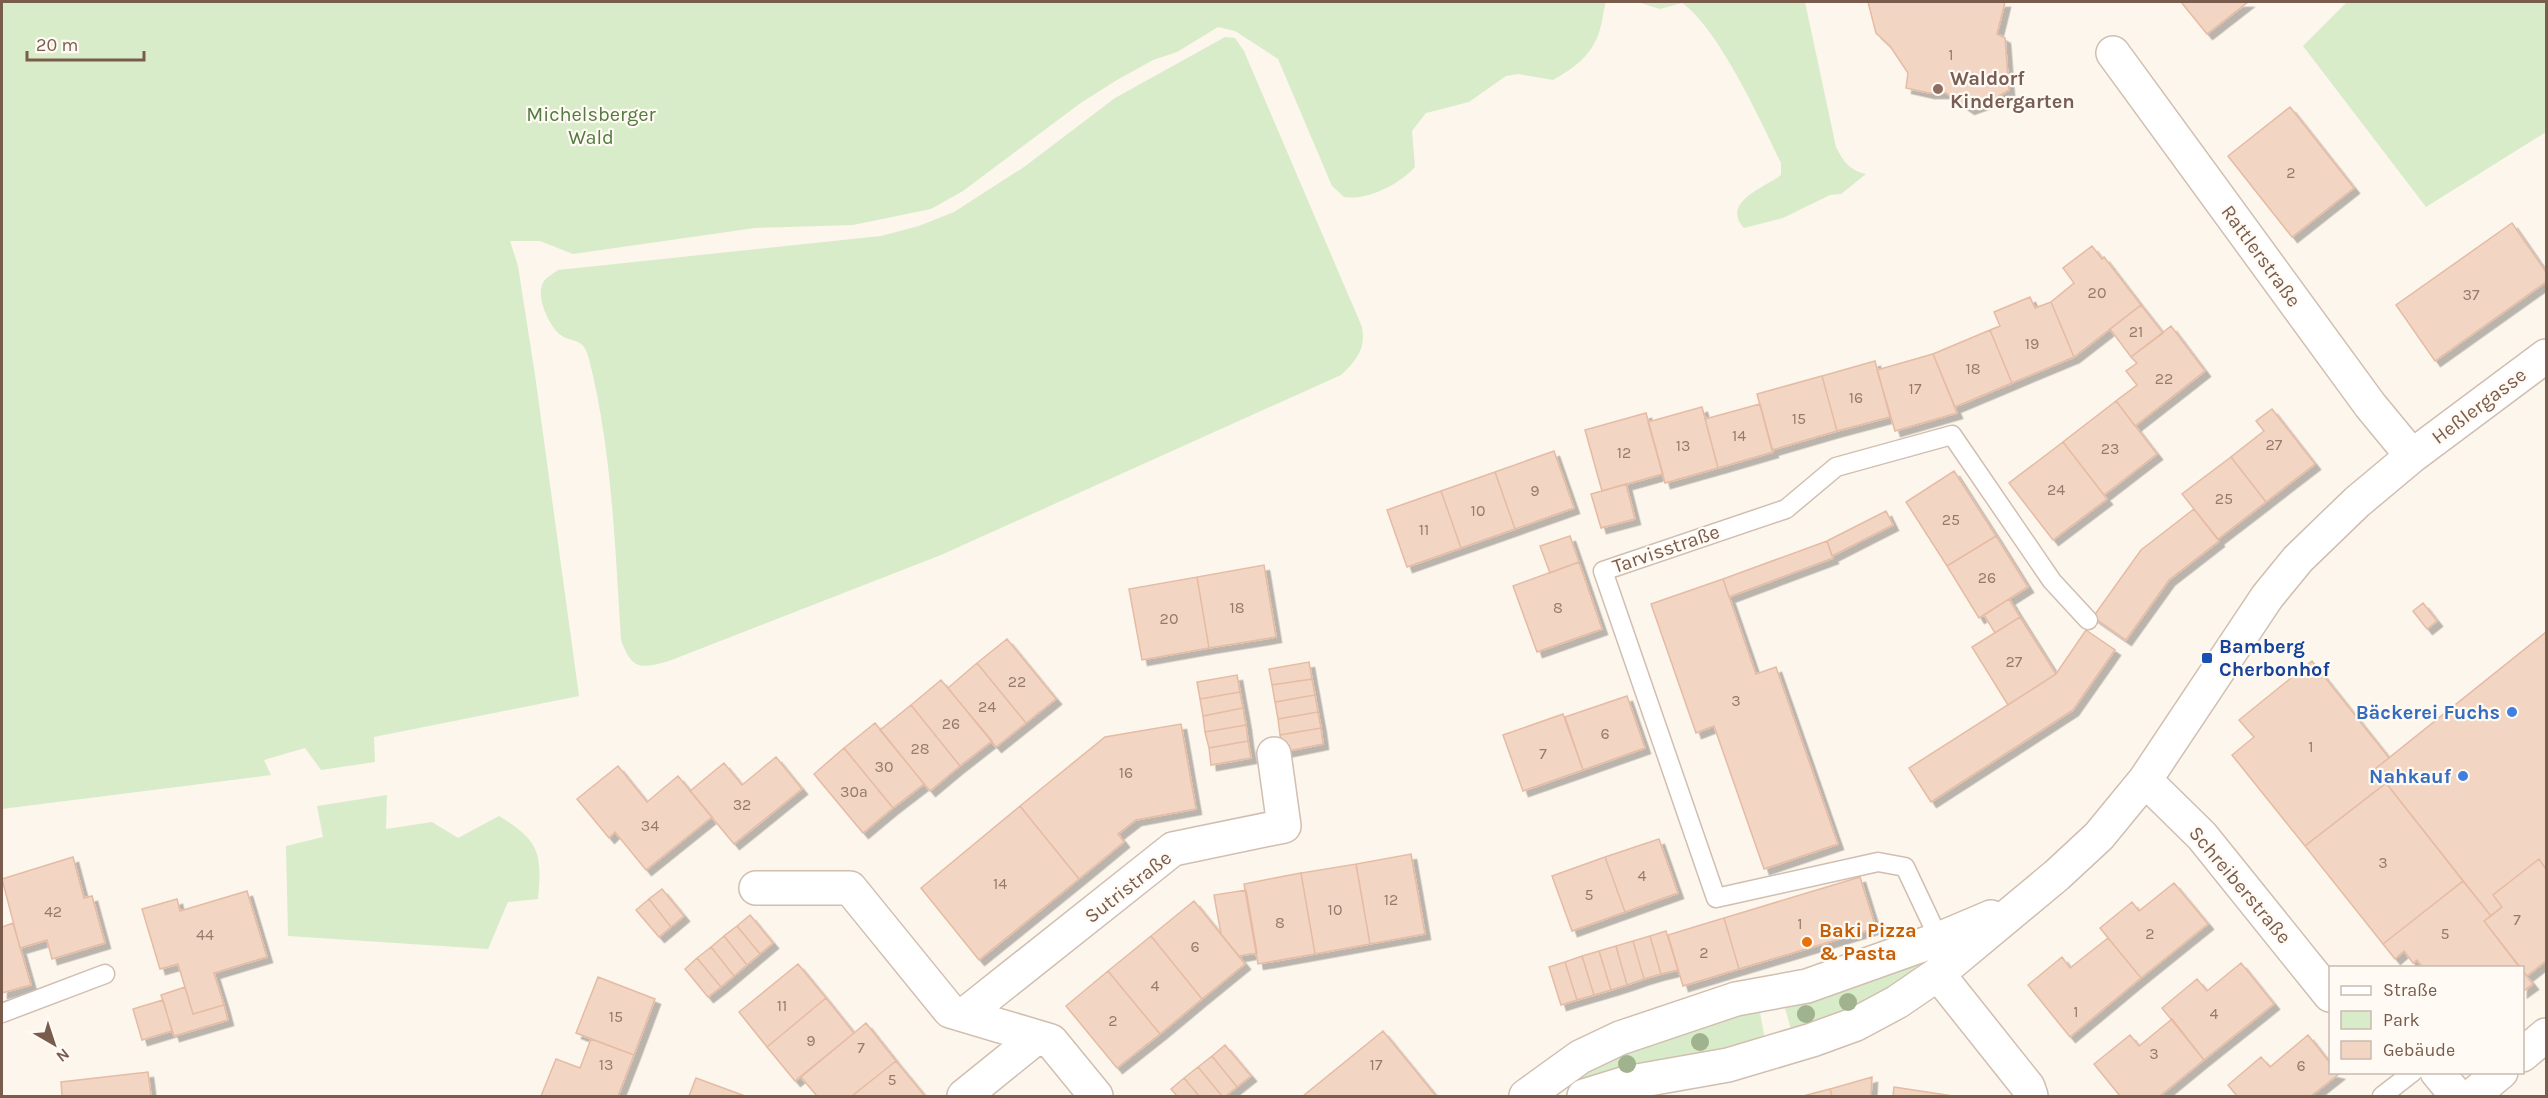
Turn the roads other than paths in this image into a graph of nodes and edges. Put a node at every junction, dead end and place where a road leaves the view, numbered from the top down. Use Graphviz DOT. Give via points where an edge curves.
graph roads {
  1 [pos="2113,53"];
  2 [pos="2547,357"];
  3 [pos="2412,456"];
  4 [pos="2088,620"];
  5 [pos="1274,754"];
  6 [pos="2145,780"];
  7 [pos="756,888"];
  8 [pos="2020,905"];
  9 [pos="1939,939"];
  10 [pos="105,974"];
  11 [pos="1938,974"];
  12 [pos="2329,993"];
  13 [pos="2,1013"];
  14 [pos="964,1015"];
  15 [pos="2547,1035"];
  16 [pos="1036,1037"];
  17 [pos="2524,1054"];
  18 [pos="2410,1074"];
  19 [pos="2439,1074"];
  20 [pos="2498,1074"];
  21 [pos="964,1096"];
  22 [pos="1096,1096"];
  23 [pos="1526,1096"];
  24 [pos="1584,1096"];
  25 [pos="2031,1096"];
  26 [pos="2382,1096"];
  27 [pos="2457,1096"];
  28 [pos="2472,1096"];
  1 -- 3 [label="street, Rattlerstraße" via="2370,405"];
  2 -- 3 [label="street, Heßlergasse"];
  3 -- 6 [label="street, Heßlergasse" via="2298,559 2267,597"];
  4 -- 9 [label="lane, Tarvisstraße" via="2052,581 1952,435 1836,467 1786,509 1603,571 1716,898 1878,862 1896,865 1905,867"];
  5 -- 14 [label="street, Sutristraße" via="1284,826 1173,849"];
  6 -- 8 [label="street, Heßlergasse" via="2099,836"];
  6 -- 12 [label="street, Schreiberstraße" via="2202,836"];
  7 -- 14 [label="street" via="850,888 950,1011"];
  8 -- 9 [label="street"];
  8 -- 11 [label="street, Heßlergasse"];
  9 -- 23 [label="street" via="1807,986 1736,999 1620,1038 1580,1057"];
  10 -- 13 [label="lane"];
  11 -- 24 [label="street, Heßlergasse" via="1856,1024 1812,1040 1728,1065 1626,1083"];
  11 -- 25 [label="street" via="2028,1087"];
  14 -- 16 [label="street"];
  15 -- 17 [label="street"];
  16 -- 21 [label="street"];
  16 -- 22 [label="street" via="1051,1041"];
  18 -- 26 [label="lane"];
  19 -- 27 [label="street"];
  20 -- 28 [label="street"];
}
